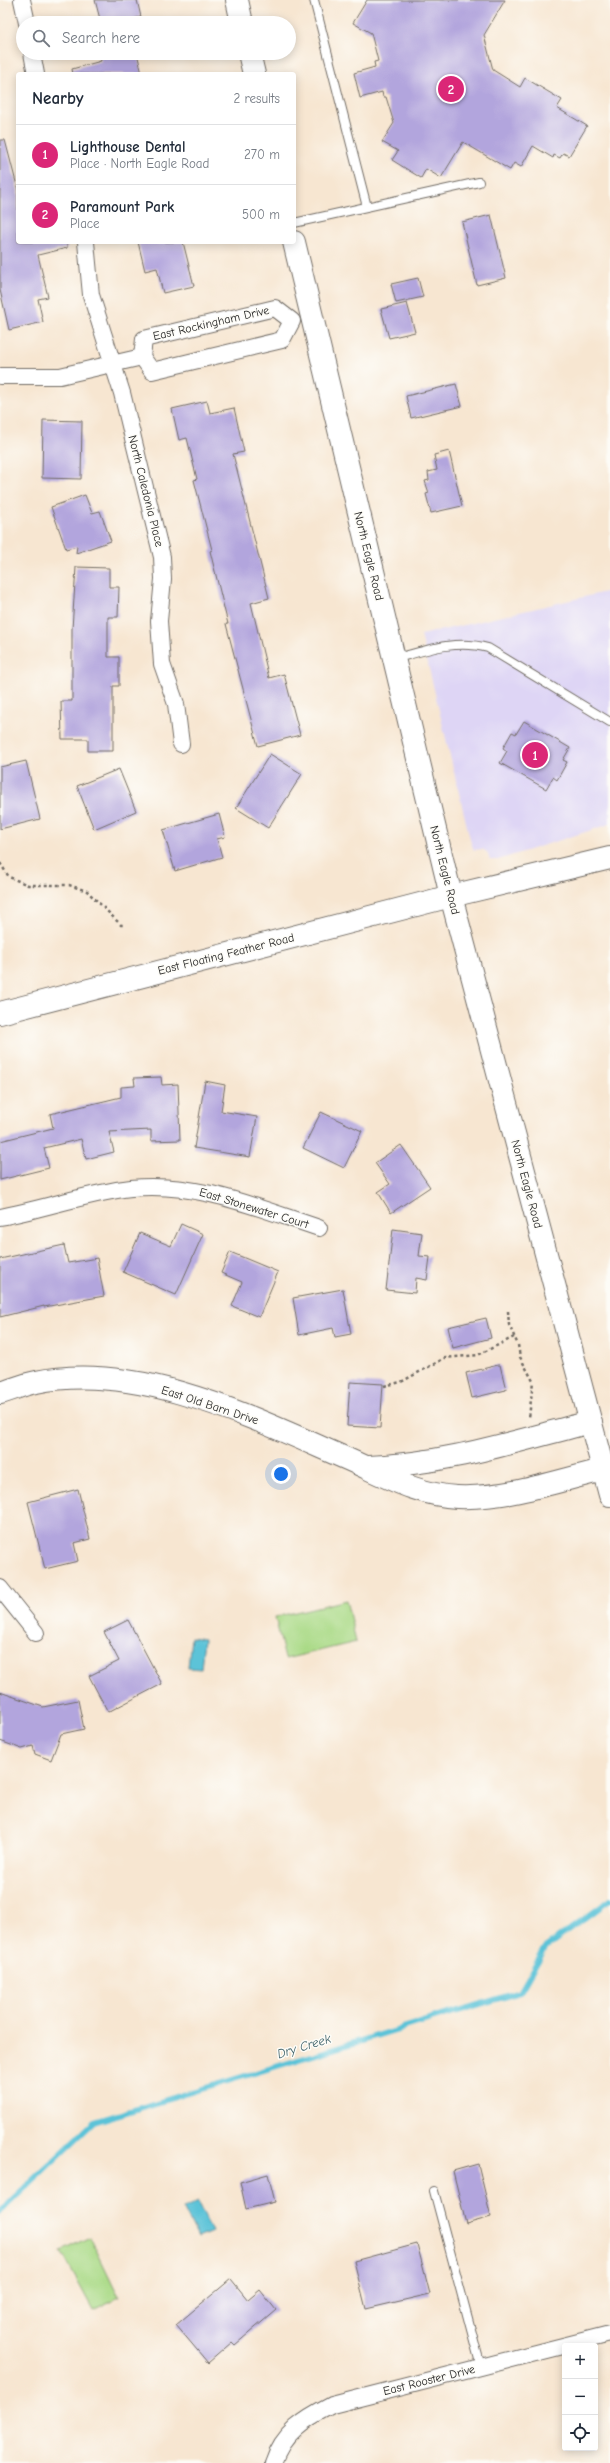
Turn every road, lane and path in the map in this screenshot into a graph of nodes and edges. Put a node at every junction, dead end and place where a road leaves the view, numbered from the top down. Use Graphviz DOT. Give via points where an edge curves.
graph roads {
  1 [pos="22,0"];
  2 [pos="237,0"];
  3 [pos="314,0"];
  4 [pos="26,16"];
  5 [pos="240,16"];
  6 [pos="33,60"];
  7 [pos="251,60"];
  8 [pos="36,72"];
  9 [pos="254,72"];
  10 [pos="479,182"];
  11 [pos="367,207"];
  12 [pos="296,223"];
  13 [pos="86,244"];
  14 [pos="294,244"];
  15 [pos="302,319"];
  16 [pos="142,357"];
  17 [pos="114,364"];
  18 [pos="0,376"];
  19 [pos="394,659"];
  20 [pos="610,722"];
  21 [pos="181,744"];
  22 [pos="610,858"];
  23 [pos="0,863"];
  24 [pos="451,896"];
  25 [pos="124,924"];
  26 [pos="0,1013"];
  27 [pos="0,1217"];
  28 [pos="320,1228"];
  29 [pos="508,1311"];
  30 [pos="514,1337"];
  31 [pos="384,1386"];
  32 [pos="0,1393"];
  33 [pos="528,1421"];
  34 [pos="590,1422"];
  35 [pos="365,1467"];
  36 [pos="603,1470"];
  37 [pos="610,1496"];
  38 [pos="0,1588"];
  39 [pos="36,1633"];
  40 [pos="434,2191"];
  41 [pos="610,2334"];
  42 [pos="480,2367"];
  43 [pos="273,2463"];
  1 -- 4 [label="street"];
  2 -- 5 [label="main road"];
  3 -- 11 [label="lane"];
  6 -- 8 [label="street"];
  7 -- 9 [label="main road"];
  10 -- 11 [label="lane"];
  11 -- 12 [label="lane"];
  13 -- 17 [label="street, North Caledonia Place" via="91,295"];
  14 -- 15 [label="main road, North Eagle Road"];
  15 -- 16 [label="street" via="282,340 275,342 152,371"];
  15 -- 16 [label="street, East Rockingham Drive" via="275,308 152,337 144,339"];
  15 -- 19 [label="main road, North Eagle Road"];
  16 -- 17 [label="street"];
  17 -- 18 [label="street" via="60,376"];
  17 -- 21 [label="street, North Caledonia Place" via="162,557 163,579 159,621 162,664 176,704"];
  19 -- 20 [label="lane" via="457,644 473,644 488,648"];
  19 -- 24 [label="main road, North Eagle Road"];
  22 -- 24 [label="main road, East Floating Feather Road"];
  23 -- 25 [label="path" via="9,877 28,885 69,885 87,891 120,925"];
  24 -- 26 [label="main road, East Floating Feather Road"];
  24 -- 34 [label="main road, North Eagle Road"];
  27 -- 28 [label="street, East Stonewater Court" via="130,1188 176,1188 230,1198"];
  29 -- 30 [label="path" via="509,1325"];
  30 -- 31 [label="path" via="478,1355 445,1358 401,1382"];
  30 -- 33 [label="path" via="520,1357 533,1380"];
  32 -- 35 [label="main road, East Old Barn Drive" via="36,1382 71,1379 108,1379 142,1384 176,1392 270,1425"];
  34 -- 35 [label="main road, East Old Barn Drive" via="444,1460 405,1466"];
  34 -- 36 [label="main road, North Eagle Road"];
  35 -- 36 [label="main road, East Old Barn Drive" via="409,1488 457,1497 506,1494"];
  36 -- 37 [label="main road, North Eagle Road"];
  38 -- 39 [label="street"];
  40 -- 42 [label="lane"];
  41 -- 42 [label="street, East Rooster Drive"];
  42 -- 43 [label="street, East Rooster Drive" via="332,2405 291,2430"];
}
